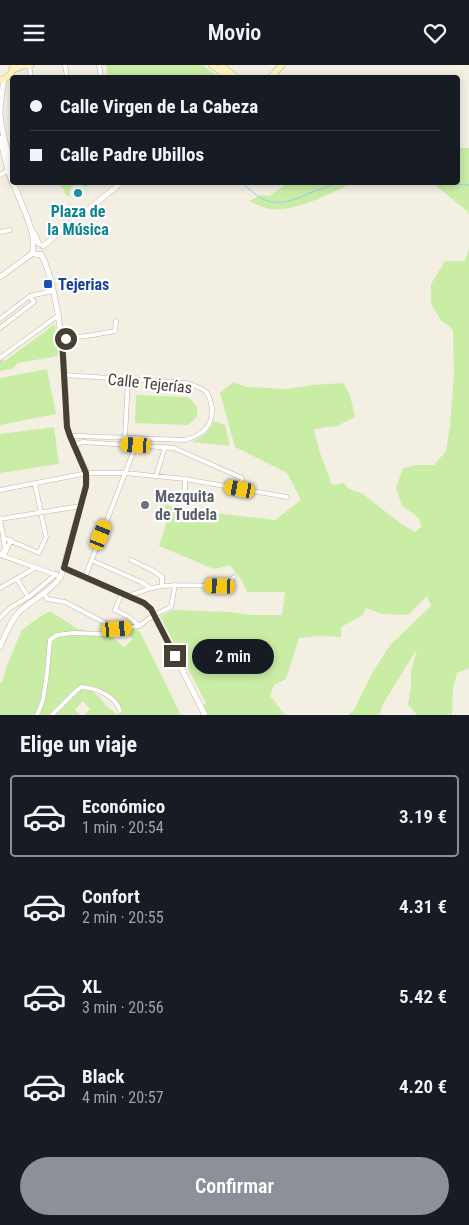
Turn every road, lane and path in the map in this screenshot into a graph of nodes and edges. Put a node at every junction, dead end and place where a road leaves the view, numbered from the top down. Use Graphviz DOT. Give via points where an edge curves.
graph roads {
  1 [pos="30,65"];
  2 [pos="212,65"];
  3 [pos="221,65"];
  4 [pos="281,65"];
  5 [pos="13,68"];
  6 [pos="224,75"];
  7 [pos="234,75"];
  8 [pos="272,75"];
  9 [pos="2,80"];
  10 [pos="0,138"];
  11 [pos="10,156"];
  12 [pos="10,171"];
  13 [pos="0,175"];
  14 [pos="14,185"];
  15 [pos="119,185"];
  16 [pos="10,230"];
  17 [pos="0,232"];
  18 [pos="38,245"];
  19 [pos="33,253"];
  20 [pos="41,254"];
  21 [pos="0,277"];
  22 [pos="53,291"];
  23 [pos="30,297"];
  24 [pos="59,315"];
  25 [pos="0,319"];
  26 [pos="116,321"];
  27 [pos="0,329"];
  28 [pos="62,339"];
  29 [pos="0,358"];
  30 [pos="64,375"];
  31 [pos="128,379"];
  32 [pos="70,436"];
  33 [pos="125,438"];
  34 [pos="74,445"];
  35 [pos="136,445"];
  36 [pos="165,447"];
  37 [pos="86,473"];
  38 [pos="126,473"];
  39 [pos="156,476"];
  40 [pos="185,479"];
  41 [pos="35,484"];
  42 [pos="240,489"];
  43 [pos="0,490"];
  44 [pos="287,497"];
  45 [pos="179,500"];
  46 [pos="81,506"];
  47 [pos="41,512"];
  48 [pos="0,518"];
  49 [pos="4,538"];
  50 [pos="11,540"];
  51 [pos="2,556"];
  52 [pos="91,560"];
  53 [pos="131,560"];
  54 [pos="35,568"];
  55 [pos="64,568"];
  56 [pos="58,575"];
  57 [pos="85,577"];
  58 [pos="234,577"];
  59 [pos="17,579"];
  60 [pos="175,585"];
  61 [pos="162,586"];
  62 [pos="0,587"];
  63 [pos="150,588"];
  64 [pos="44,593"];
  65 [pos="122,593"];
  66 [pos="128,596"];
  67 [pos="28,597"];
  68 [pos="154,615"];
  69 [pos="0,617"];
  70 [pos="139,626"];
  71 [pos="117,629"];
  72 [pos="0,647"];
  73 [pos="120,711"];
  74 [pos="37,715"];
  75 [pos="52,715"];
  76 [pos="205,715"];
  1 -- 5 [label="main road"];
  2 -- 6 [label="main road"];
  3 -- 7 [label="main road"];
  4 -- 8 [label="main road"];
  5 -- 9 [label="main road" via="11,74"];
  9 -- 11 [label="street" via="1,124"];
  10 -- 12 [label="street"];
  12 -- 13 [label="street"];
  14 -- 18 [label="street"];
  15 -- 18 [label="street"];
  16 -- 17 [label="street"];
  18 -- 19 [label="street" via="32,249"];
  18 -- 20 [label="street" via="44,249"];
  19 -- 20 [label="street"];
  19 -- 21 [label="street"];
  20 -- 22 [label="street"];
  22 -- 23 [label="street"];
  22 -- 24 [label="street"];
  23 -- 25 [label="street"];
  23 -- 27 [label="street" via="34,302"];
  24 -- 28 [label="street"];
  24 -- 29 [label="street"];
  26 -- 28 [label="street" via="115,331"];
  28 -- 30 [label="street"];
  30 -- 31 [label="street, Calle Tejerías"];
  30 -- 32 [label="street"];
  31 -- 33 [label="street"];
  31 -- 33 [label="street, Calle Tejerías" via="186,383 199,387 209,398 212,415 204,430 184,440"];
  32 -- 33 [label="street, Calle Tejerías"];
  32 -- 34 [label="street"];
  34 -- 35 [label="street" via="83,442"];
  34 -- 37 [label="street"];
  35 -- 36 [label="street"];
  35 -- 38 [label="street"];
  36 -- 39 [label="street"];
  36 -- 42 [label="street" via="242,478"];
  37 -- 38 [label="street"];
  37 -- 41 [label="street"];
  37 -- 46 [label="street"];
  38 -- 39 [label="street"];
  38 -- 52 [label="street"];
  39 -- 40 [label="street"];
  40 -- 42 [label="street"];
  40 -- 45 [label="street" via="185,496"];
  41 -- 43 [label="street"];
  41 -- 47 [label="street"];
  42 -- 44 [label="street"];
  46 -- 47 [label="street"];
  46 -- 55 [label="street"];
  47 -- 48 [label="street"];
  47 -- 50 [label="street" via="46,537 39,553"];
  48 -- 49 [label="street"];
  49 -- 50 [label="street"];
  49 -- 51 [label="street"];
  50 -- 51 [label="street"];
  51 -- 54 [label="street"];
  52 -- 57 [label="street"];
  52 -- 63 [label="street"];
  53 -- 61 [label="street" via="162,577"];
  54 -- 56 [label="street"];
  54 -- 59 [label="street"];
  55 -- 56 [label="street"];
  55 -- 57 [label="street"];
  56 -- 64 [label="street" via="57,583"];
  56 -- 67 [label="street"];
  57 -- 65 [label="street"];
  58 -- 60 [label="street" via="220,586"];
  59 -- 62 [label="street"];
  59 -- 67 [label="street"];
  60 -- 61 [label="street"];
  60 -- 68 [label="street" via="172,607"];
  61 -- 63 [label="street"];
  63 -- 66 [label="street"];
  64 -- 71 [label="street" via="47,599 65,602"];
  64 -- 72 [label="street" via="19,613"];
  65 -- 66 [label="street"];
  65 -- 70 [label="street" via="115,610"];
  66 -- 68 [label="street" via="144,603"];
  67 -- 69 [label="street"];
  68 -- 70 [label="street"];
  68 -- 76 [label="street"];
  70 -- 71 [label="street"];
  71 -- 74 [label="street" via="103,634 57,635 50,639 43,700"];
  73 -- 75 [label="street" via="108,696 81,687"];
}
